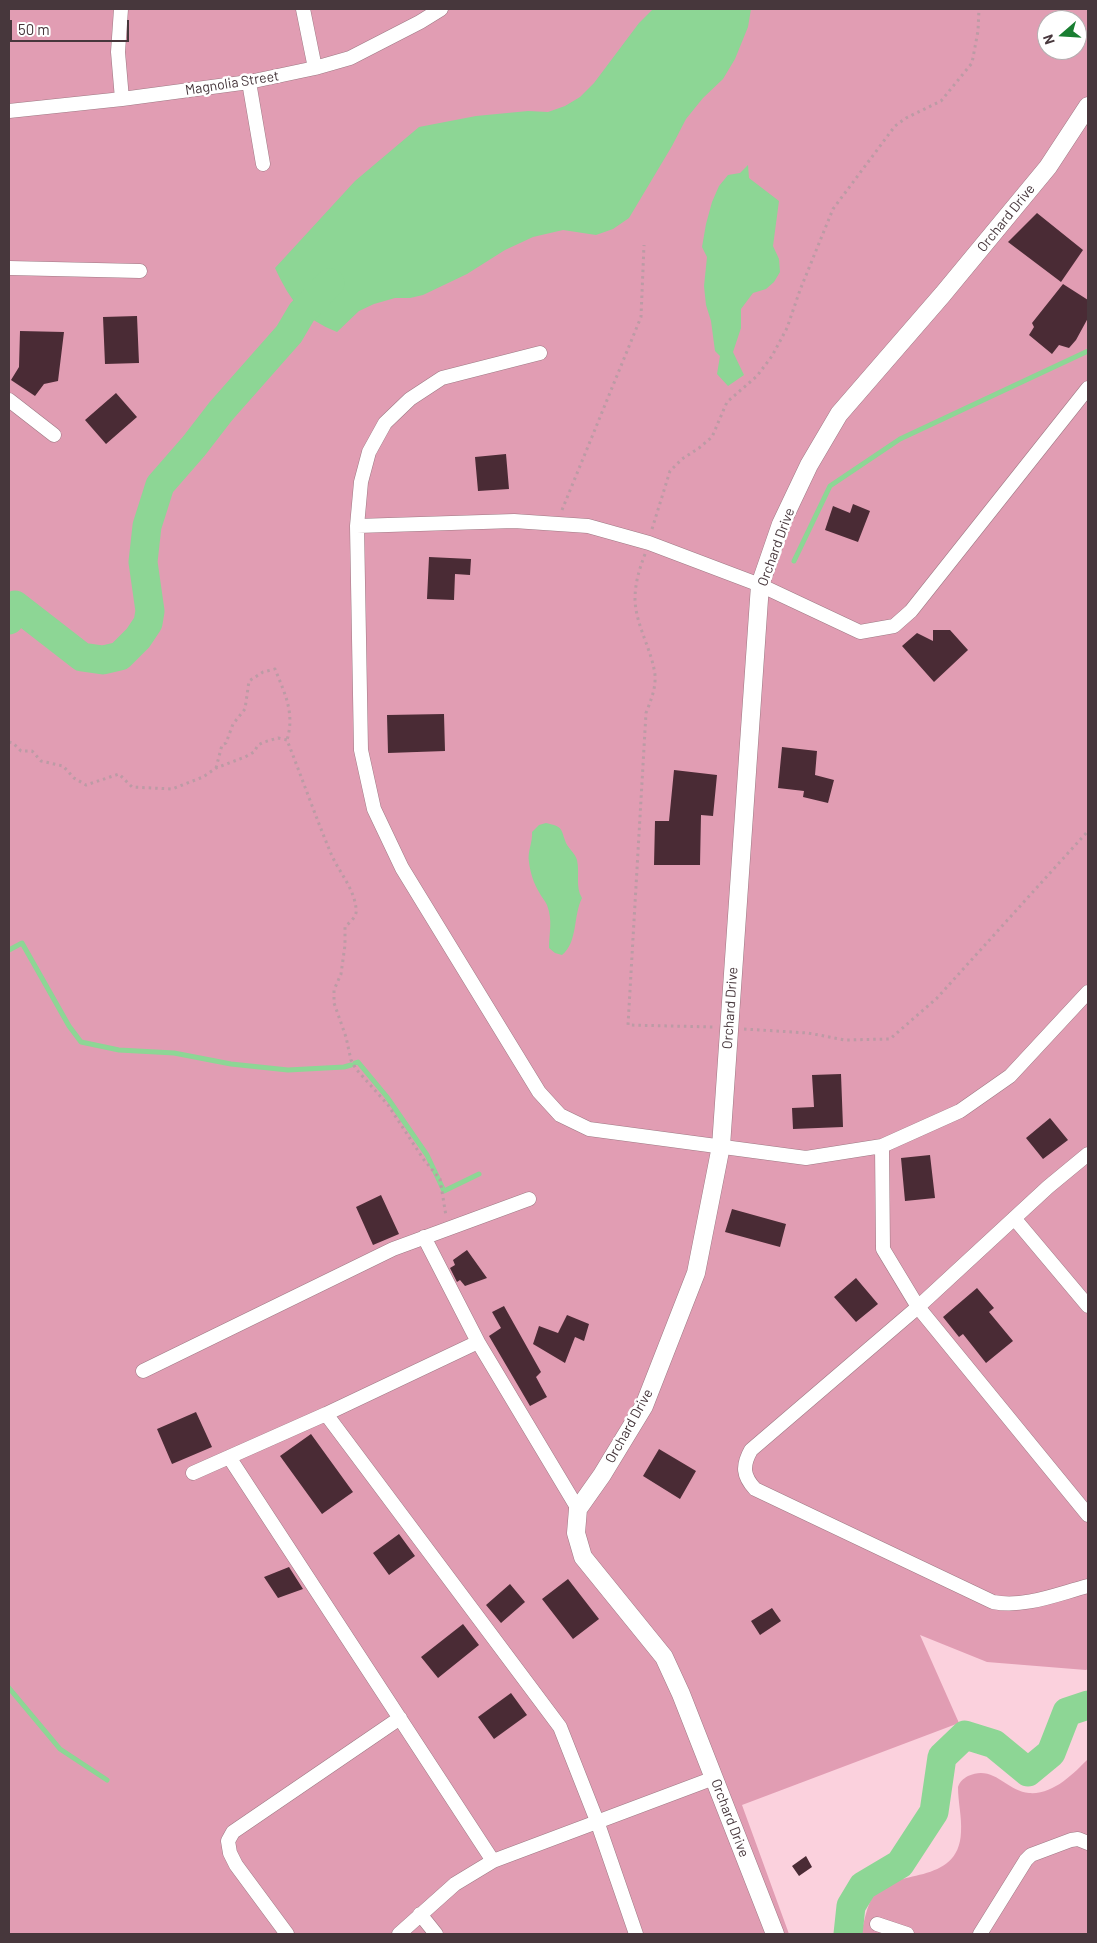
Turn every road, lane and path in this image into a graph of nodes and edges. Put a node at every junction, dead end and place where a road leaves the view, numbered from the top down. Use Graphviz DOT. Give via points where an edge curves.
graph roads {
  1 [pos="121,9"];
  2 [pos="303,9"];
  3 [pos="441,9"];
  4 [pos="979,9"];
  5 [pos="315,68"];
  6 [pos="249,82"];
  7 [pos="122,99"];
  8 [pos="1088,106"];
  9 [pos="9,110"];
  10 [pos="263,164"];
  11 [pos="644,245"];
  12 [pos="9,268"];
  13 [pos="140,271"];
  14 [pos="540,353"];
  15 [pos="1088,388"];
  16 [pos="9,400"];
  17 [pos="54,435"];
  18 [pos="556,524"];
  19 [pos="357,526"];
  20 [pos="649,543"];
  21 [pos="760,585"];
  22 [pos="287,740"];
  23 [pos="9,742"];
  24 [pos="216,768"];
  25 [pos="1088,831"];
  26 [pos="1088,992"];
  27 [pos="729,1028"];
  28 [pos="721,1146"];
  29 [pos="882,1146"];
  30 [pos="1088,1154"];
  31 [pos="529,1199"];
  32 [pos="1014,1218"];
  33 [pos="449,1229"];
  34 [pos="424,1237"];
  35 [pos="1088,1306"];
  36 [pos="918,1307"];
  37 [pos="478,1342"];
  38 [pos="143,1371"];
  39 [pos="326,1414"];
  40 [pos="229,1457"];
  41 [pos="193,1473"];
  42 [pos="578,1509"];
  43 [pos="1088,1515"];
  44 [pos="1088,1586"];
  45 [pos="400,1718"];
  46 [pos="714,1778"];
  47 [pos="597,1821"];
  48 [pos="1088,1843"];
  49 [pos="493,1860"];
  50 [pos="420,1914"];
  51 [pos="876,1924"];
  52 [pos="287,1934"];
  53 [pos="399,1934"];
  54 [pos="436,1934"];
  55 [pos="636,1934"];
  56 [pos="775,1934"];
  57 [pos="907,1934"];
  58 [pos="980,1934"];
  1 -- 7 [label="street" via="118,52"];
  2 -- 5 [label="street"];
  3 -- 5 [label="street, Magnolia Street" via="350,58"];
  4 -- 20 [label="path" via="972,63 941,101 895,126 833,209 787,328 772,356 758,376 727,402 712,437 670,472"];
  5 -- 6 [label="street, Magnolia Street"];
  6 -- 7 [label="street, Magnolia Street"];
  6 -- 10 [label="street"];
  7 -- 9 [label="street, Magnolia Street"];
  8 -- 21 [label="street, Orchard Drive" via="1048,167 944,294 839,414 785,515"];
  11 -- 18 [label="path" via="642,317"];
  12 -- 13 [label="street"];
  14 -- 19 [label="street" via="442,378 410,399 385,424 369,452"];
  15 -- 21 [label="street" via="911,611 894,626 860,632"];
  16 -- 17 [label="street"];
  18 -- 19 [label="street" via="514,521"];
  18 -- 20 [label="street" via="588,526"];
  19 -- 28 [label="street" via="362,750 374,809 402,868 539,1092 560,1115 589,1128"];
  20 -- 21 [label="street"];
  20 -- 27 [label="path" via="637,578 635,601 655,675 654,692 646,712 628,1025"];
  21 -- 27 [label="street, Orchard Drive"];
  22 -- 24 [label="path" via="278,738 264,742 244,758"];
  22 -- 24 [label="path" via="291,726 289,707 275,669 263,672 249,680 245,709 232,724"];
  22 -- 33 [label="path" via="323,834 353,893 357,910 345,927 346,945 341,974 334,990 334,1003 351,1060 388,1105 440,1179"];
  23 -- 24 [label="path" via="21,751 32,751 41,761 63,766 86,785 119,774 132,787 172,789 203,777"];
  25 -- 27 [label="path" via="937,998 890,1039 845,1040 808,1033"];
  26 -- 29 [label="street" via="1010,1076 960,1111"];
  27 -- 28 [label="street, Orchard Drive"];
  28 -- 29 [label="street" via="806,1158"];
  28 -- 42 [label="street, Orchard Drive" via="696,1273 644,1406"];
  29 -- 36 [label="street" via="883,1249"];
  30 -- 32 [label="street"];
  31 -- 33 [label="street"];
  32 -- 35 [label="street"];
  32 -- 36 [label="street"];
  33 -- 34 [label="street"];
  34 -- 37 [label="street"];
  34 -- 38 [label="street" via="393,1249"];
  36 -- 43 [label="street"];
  36 -- 44 [label="street" via="751,1450 744,1470 747,1480 755,1489 993,1602 1008,1605 1025,1603"];
  37 -- 39 [label="street"];
  37 -- 42 [label="street"];
  39 -- 40 [label="street"];
  39 -- 47 [label="street" via="560,1727"];
  40 -- 41 [label="street"];
  40 -- 45 [label="street"];
  42 -- 46 [label="street, Orchard Drive" via="576,1534 583,1557 664,1657"];
  45 -- 49 [label="street"];
  45 -- 52 [label="street" via="233,1832 228,1841 236,1865"];
  46 -- 47 [label="street"];
  46 -- 56 [label="street, Orchard Drive"];
  47 -- 49 [label="street"];
  47 -- 55 [label="street"];
  48 -- 58 [label="street" via="1070,1840 1031,1855"];
  49 -- 50 [label="street" via="455,1884"];
  50 -- 53 [label="street"];
  50 -- 54 [label="street"];
  51 -- 57 [label="street"];
}
